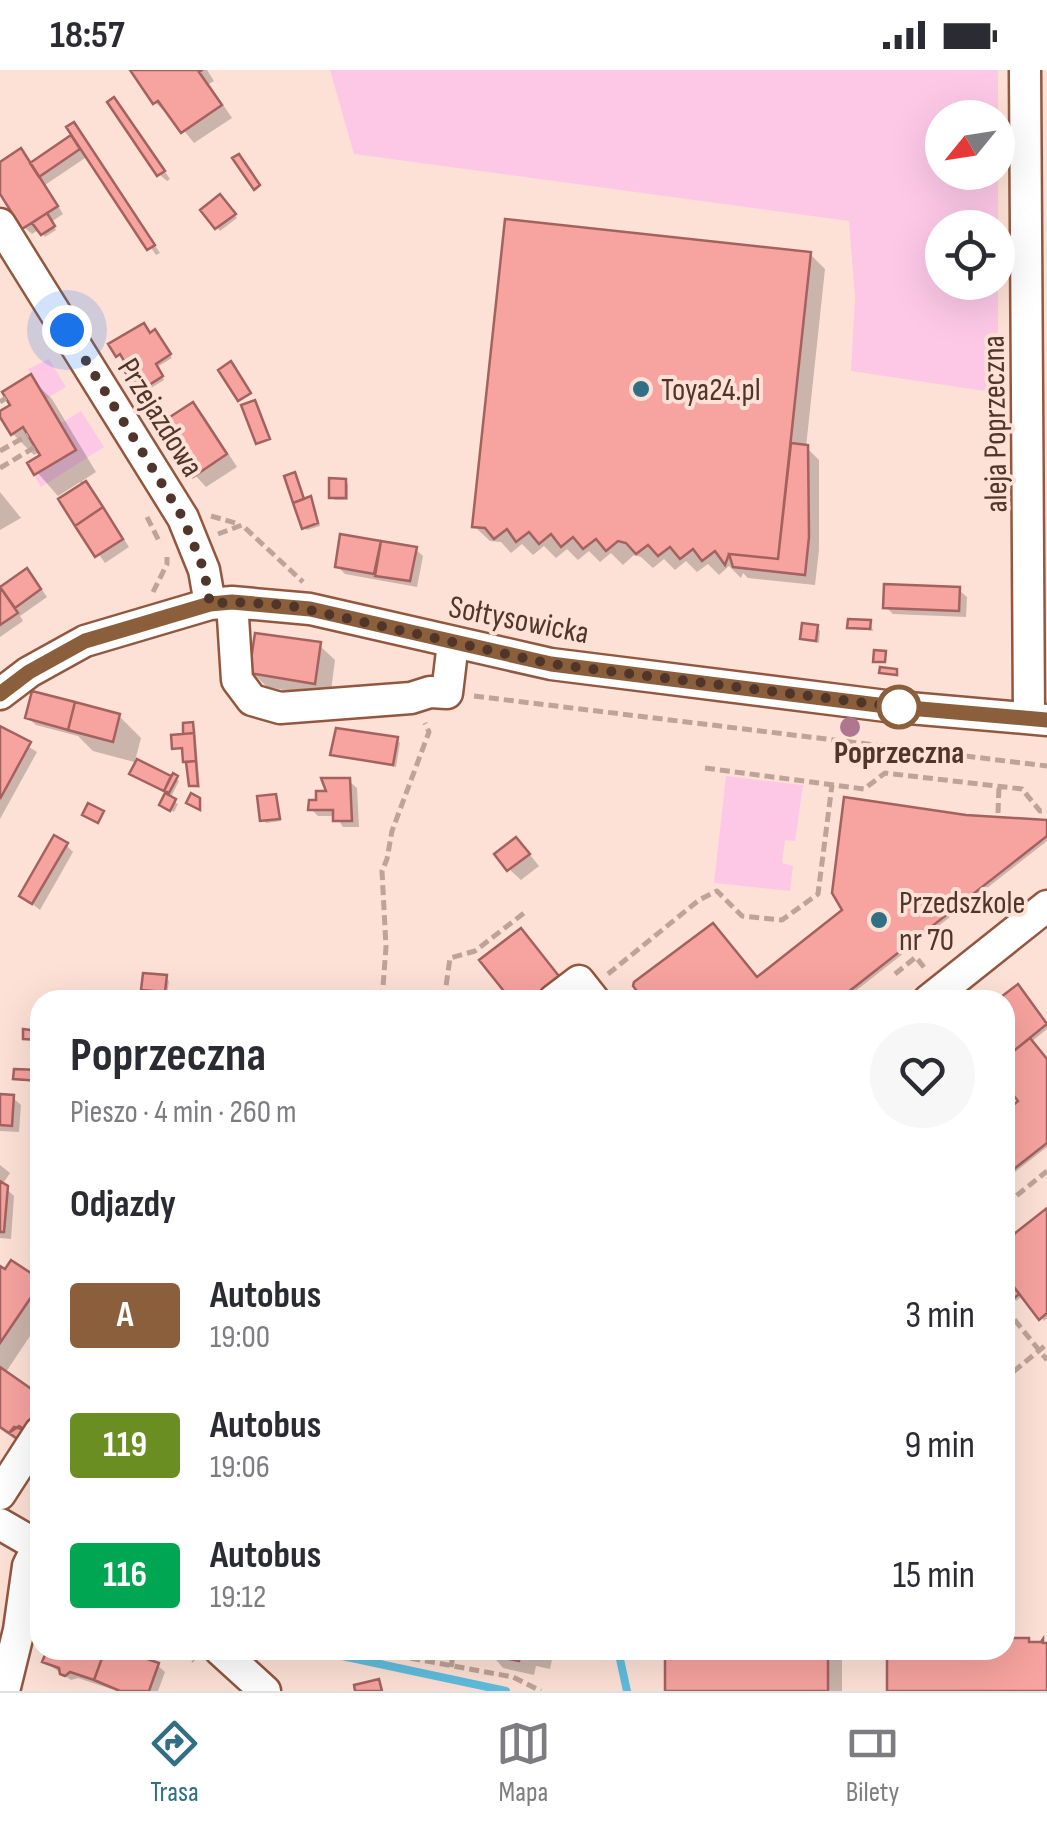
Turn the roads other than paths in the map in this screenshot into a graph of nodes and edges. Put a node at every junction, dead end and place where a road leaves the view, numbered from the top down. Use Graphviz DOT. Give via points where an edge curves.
graph roads {
  1 [pos="1025,70"];
  2 [pos="0,224"];
  3 [pos="1038,532"];
  4 [pos="221,603"];
  5 [pos="453,643"];
  6 [pos="0,694"];
  7 [pos="1038,718"];
  8 [pos="1047,906"];
  9 [pos="567,990"];
  10 [pos="596,990"];
  11 [pos="942,990"];
  12 [pos="30,1441"];
  13 [pos="9,1459"];
  14 [pos="0,1494"];
  15 [pos="0,1524"];
  16 [pos="30,1542"];
  17 [pos="30,1563"];
  18 [pos="231,1660"];
  19 [pos="4,1691"];
  20 [pos="265,1691"];
  1 -- 3 [label="street, aleja Poprzeczna"];
  2 -- 4 [label="street, Przejazdowa" via="183,518"];
  3 -- 7 [label="street, aleja Poprzeczna"];
  4 -- 5 [label="street, Sołtysowicka" via="310,609"];
  4 -- 5 [label="street, Przejazdowa" via="237,680 252,700 280,708 447,694"];
  4 -- 6 [label="street, Sołtysowicka" via="85,641"];
  5 -- 7 [label="street, Sołtysowicka" via="551,664 714,685"];
  8 -- 11 [label="street"];
  9 -- 10 [label="street" via="578,981"];
  12 -- 13 [label="street"];
  13 -- 14 [label="street"];
  15 -- 16 [label="street"];
  17 -- 19 [label="street"];
  18 -- 20 [label="street"];
}
